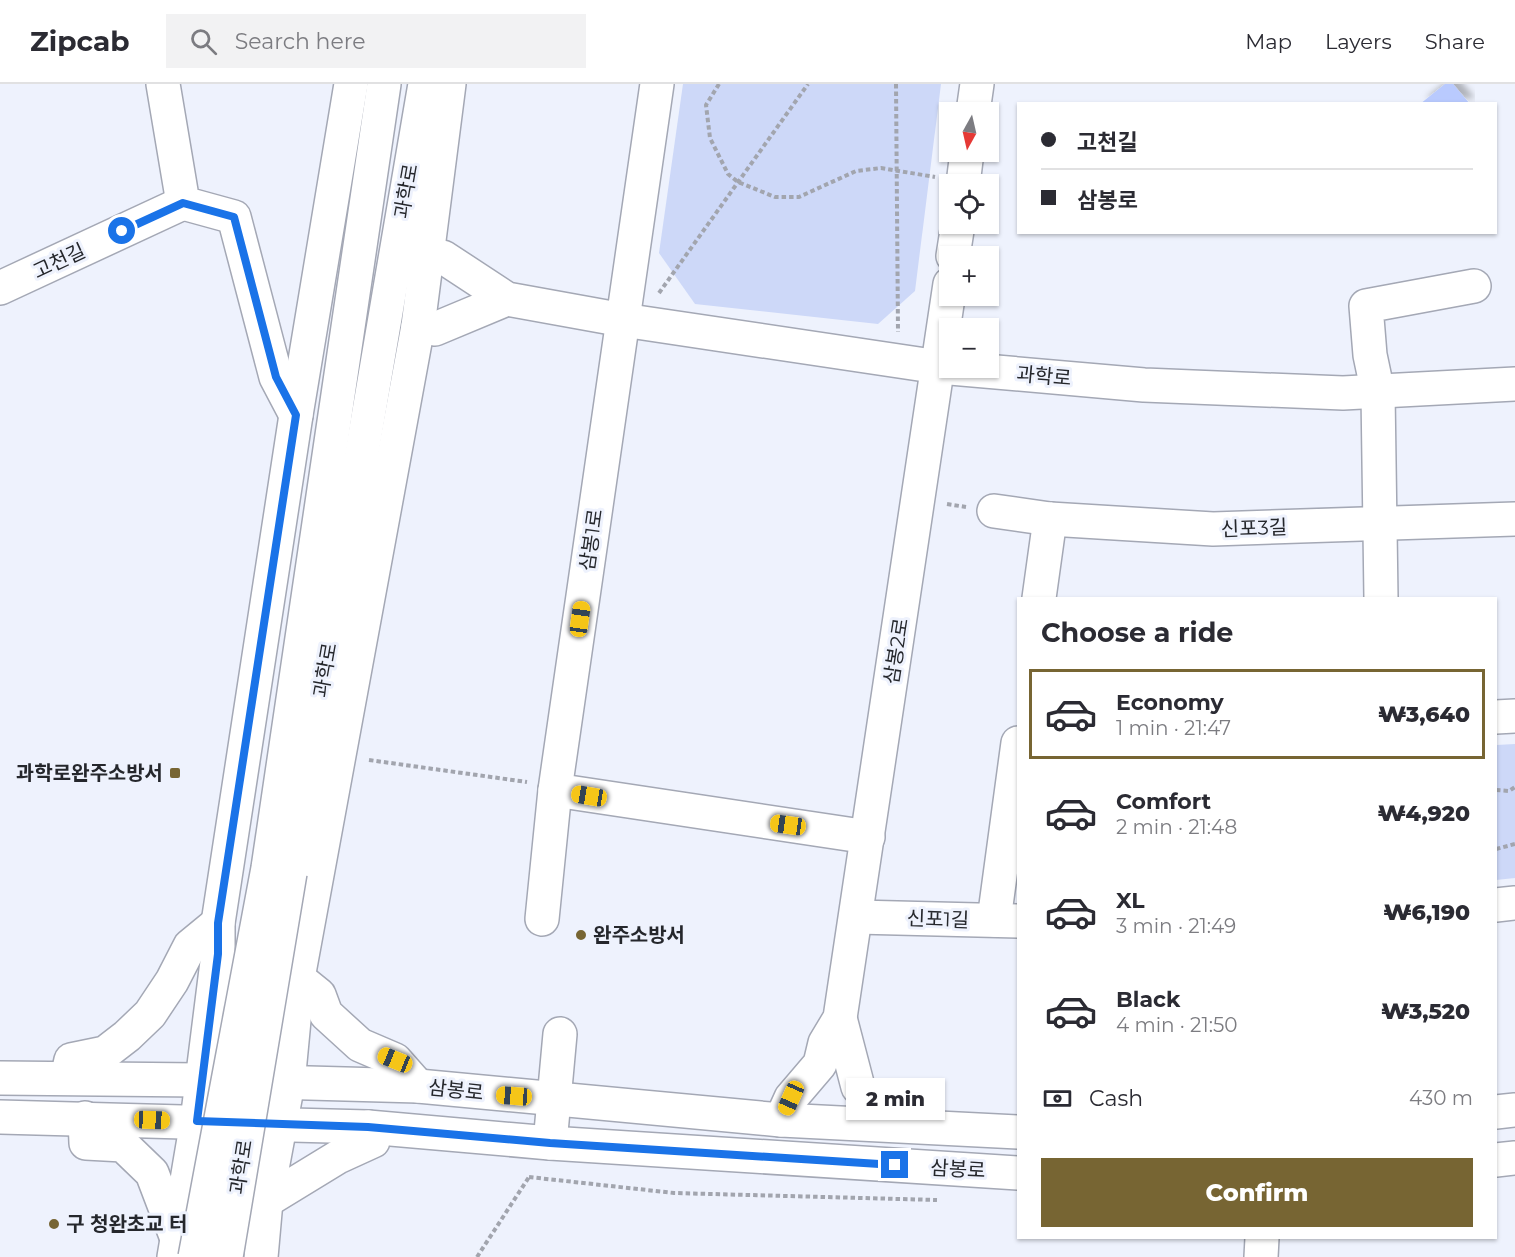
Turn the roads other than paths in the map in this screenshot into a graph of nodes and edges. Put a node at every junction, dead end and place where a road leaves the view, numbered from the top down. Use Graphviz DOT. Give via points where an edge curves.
graph roads {
  1 [pos="163,84"];
  2 [pos="351,84"];
  3 [pos="384,84"];
  4 [pos="425,84"];
  5 [pos="449,84"];
  6 [pos="657,84"];
  7 [pos="977,84"];
  8 [pos="974,102"];
  9 [pos="183,203"];
  10 [pos="427,255"];
  11 [pos="1474,286"];
  12 [pos="0,288"];
  13 [pos="507,299"];
  14 [pos="622,320"];
  15 [pos="418,326"];
  16 [pos="939,367"];
  17 [pos="999,372"];
  18 [pos="1515,384"];
  19 [pos="1378,393"];
  20 [pos="296,415"];
  21 [pos="994,511"];
  22 [pos="1050,519"];
  23 [pos="1515,519"];
  24 [pos="1380,523"];
  25 [pos="1039,597"];
  26 [pos="1382,597"];
  27 [pos="1515,716"];
  28 [pos="1497,717"];
  29 [pos="1017,758"];
  30 [pos="543,787"];
  31 [pos="868,837"];
  32 [pos="279,870"];
  33 [pos="1515,903"];
  34 [pos="1497,905"];
  35 [pos="857,917"];
  36 [pos="542,919"];
  37 [pos="1006,921"];
  38 [pos="218,939"];
  39 [pos="298,978"];
  40 [pos="840,1018"];
  41 [pos="560,1034"];
  42 [pos="0,1078"];
  43 [pos="67,1078"];
  44 [pos="200,1080"];
  45 [pos="288,1083"];
  46 [pos="418,1086"];
  47 [pos="554,1099"];
  48 [pos="1515,1110"];
  49 [pos="1497,1112"];
  50 [pos="0,1118"];
  51 [pos="85,1118"];
  52 [pos="781,1120"];
  53 [pos="197,1121"];
  54 [pos="281,1123"];
  55 [pos="879,1123"];
  56 [pos="368,1127"];
  57 [pos="1017,1132"];
  58 [pos="550,1143"];
  59 [pos="1515,1158"];
  60 [pos="1497,1160"];
  61 [pos="1017,1173"];
  62 [pos="266,1201"];
  63 [pos="1262,1239"];
  64 [pos="182,1252"];
  65 [pos="262,1256"];
  66 [pos="226,1257"];
  67 [pos="1261,1257"];
  1 -- 9 [label="street"];
  2 -- 20 [label="street"];
  3 -- 32 [label="street, 과학로"];
  4 -- 32 [label="street, 과학로"];
  5 -- 10 [label="street, 과학로"];
  6 -- 14 [label="street, 삼봉1로"];
  7 -- 8 [label="street"];
  9 -- 12 [label="street, 고천길"];
  9 -- 20 [label="street" via="234,217 276,377"];
  10 -- 13 [label="street, 과학로" via="443,257"];
  10 -- 15 [label="street, 과학로"];
  11 -- 19 [label="street" via="1366,306"];
  13 -- 14 [label="street, 과학로"];
  13 -- 15 [label="street" via="435,329"];
  14 -- 16 [label="street, 과학로"];
  14 -- 30 [label="street, 삼봉1로"];
  15 -- 39 [label="street, 과학로"];
  16 -- 31 [label="street, 삼봉2로"];
  17 -- 19 [label="street, 과학로" via="1144,385"];
  18 -- 19 [label="street, 과학로"];
  19 -- 24 [label="street"];
  20 -- 38 [label="street"];
  21 -- 22 [label="street, 신포3길"];
  22 -- 24 [label="street, 신포3길" via="1213,529"];
  22 -- 25 [label="street"];
  23 -- 24 [label="street, 신포3길"];
  24 -- 26 [label="street"];
  27 -- 28 [label="street"];
  29 -- 37 [label="street"];
  30 -- 31 [label="street"];
  30 -- 36 [label="street, 삼봉1로"];
  31 -- 35 [label="street, 삼봉2로"];
  32 -- 64 [label="street, 과학로, bridge"];
  32 -- 66 [label="street, 과학로, bridge"];
  33 -- 34 [label="street"];
  35 -- 37 [label="street, 신포1길"];
  35 -- 40 [label="street, 삼봉2로"];
  38 -- 39 [label="street" via="225,993 245,1017 274,1015"];
  38 -- 43 [label="street" via="190,946 150,1014 105,1053 71,1060"];
  38 -- 44 [label="street"];
  39 -- 45 [label="street, 과학로"];
  39 -- 46 [label="street" via="319,995 326,1014 360,1046 395,1060"];
  40 -- 52 [label="street, 삼봉2로" via="825,1043 820,1064 791,1098"];
  40 -- 55 [label="street, 삼봉2로" via="858,1088 880,1110"];
  41 -- 47 [label="street"];
  42 -- 43 [label="street, 삼봉로"];
  43 -- 44 [label="street, 삼봉로"];
  44 -- 45 [label="street, 삼봉로"];
  44 -- 53 [label="street"];
  45 -- 46 [label="street, 삼봉로"];
  45 -- 54 [label="street, 과학로"];
  46 -- 47 [label="street, 삼봉로"];
  47 -- 52 [label="street, 삼봉로"];
  47 -- 58 [label="street"];
  48 -- 49 [label="street"];
  50 -- 51 [label="street, 삼봉로"];
  51 -- 53 [label="street, 삼봉로"];
  51 -- 64 [label="street" via="86,1143 123,1145 152,1173"];
  52 -- 55 [label="street, 삼봉로"];
  53 -- 54 [label="street, 삼봉로"];
  53 -- 64 [label="street"];
  54 -- 56 [label="street, 삼봉로"];
  54 -- 62 [label="street, 과학로"];
  55 -- 57 [label="street, 삼봉로"];
  56 -- 58 [label="street, 삼봉로"];
  56 -- 62 [label="street" via="373,1141 338,1157"];
  58 -- 61 [label="street, 삼봉로"];
  59 -- 60 [label="street"];
  62 -- 65 [label="street, 과학로"];
  63 -- 67 [label="street"];
  64 -- 65 [label="street" via="207,1234"];
}
